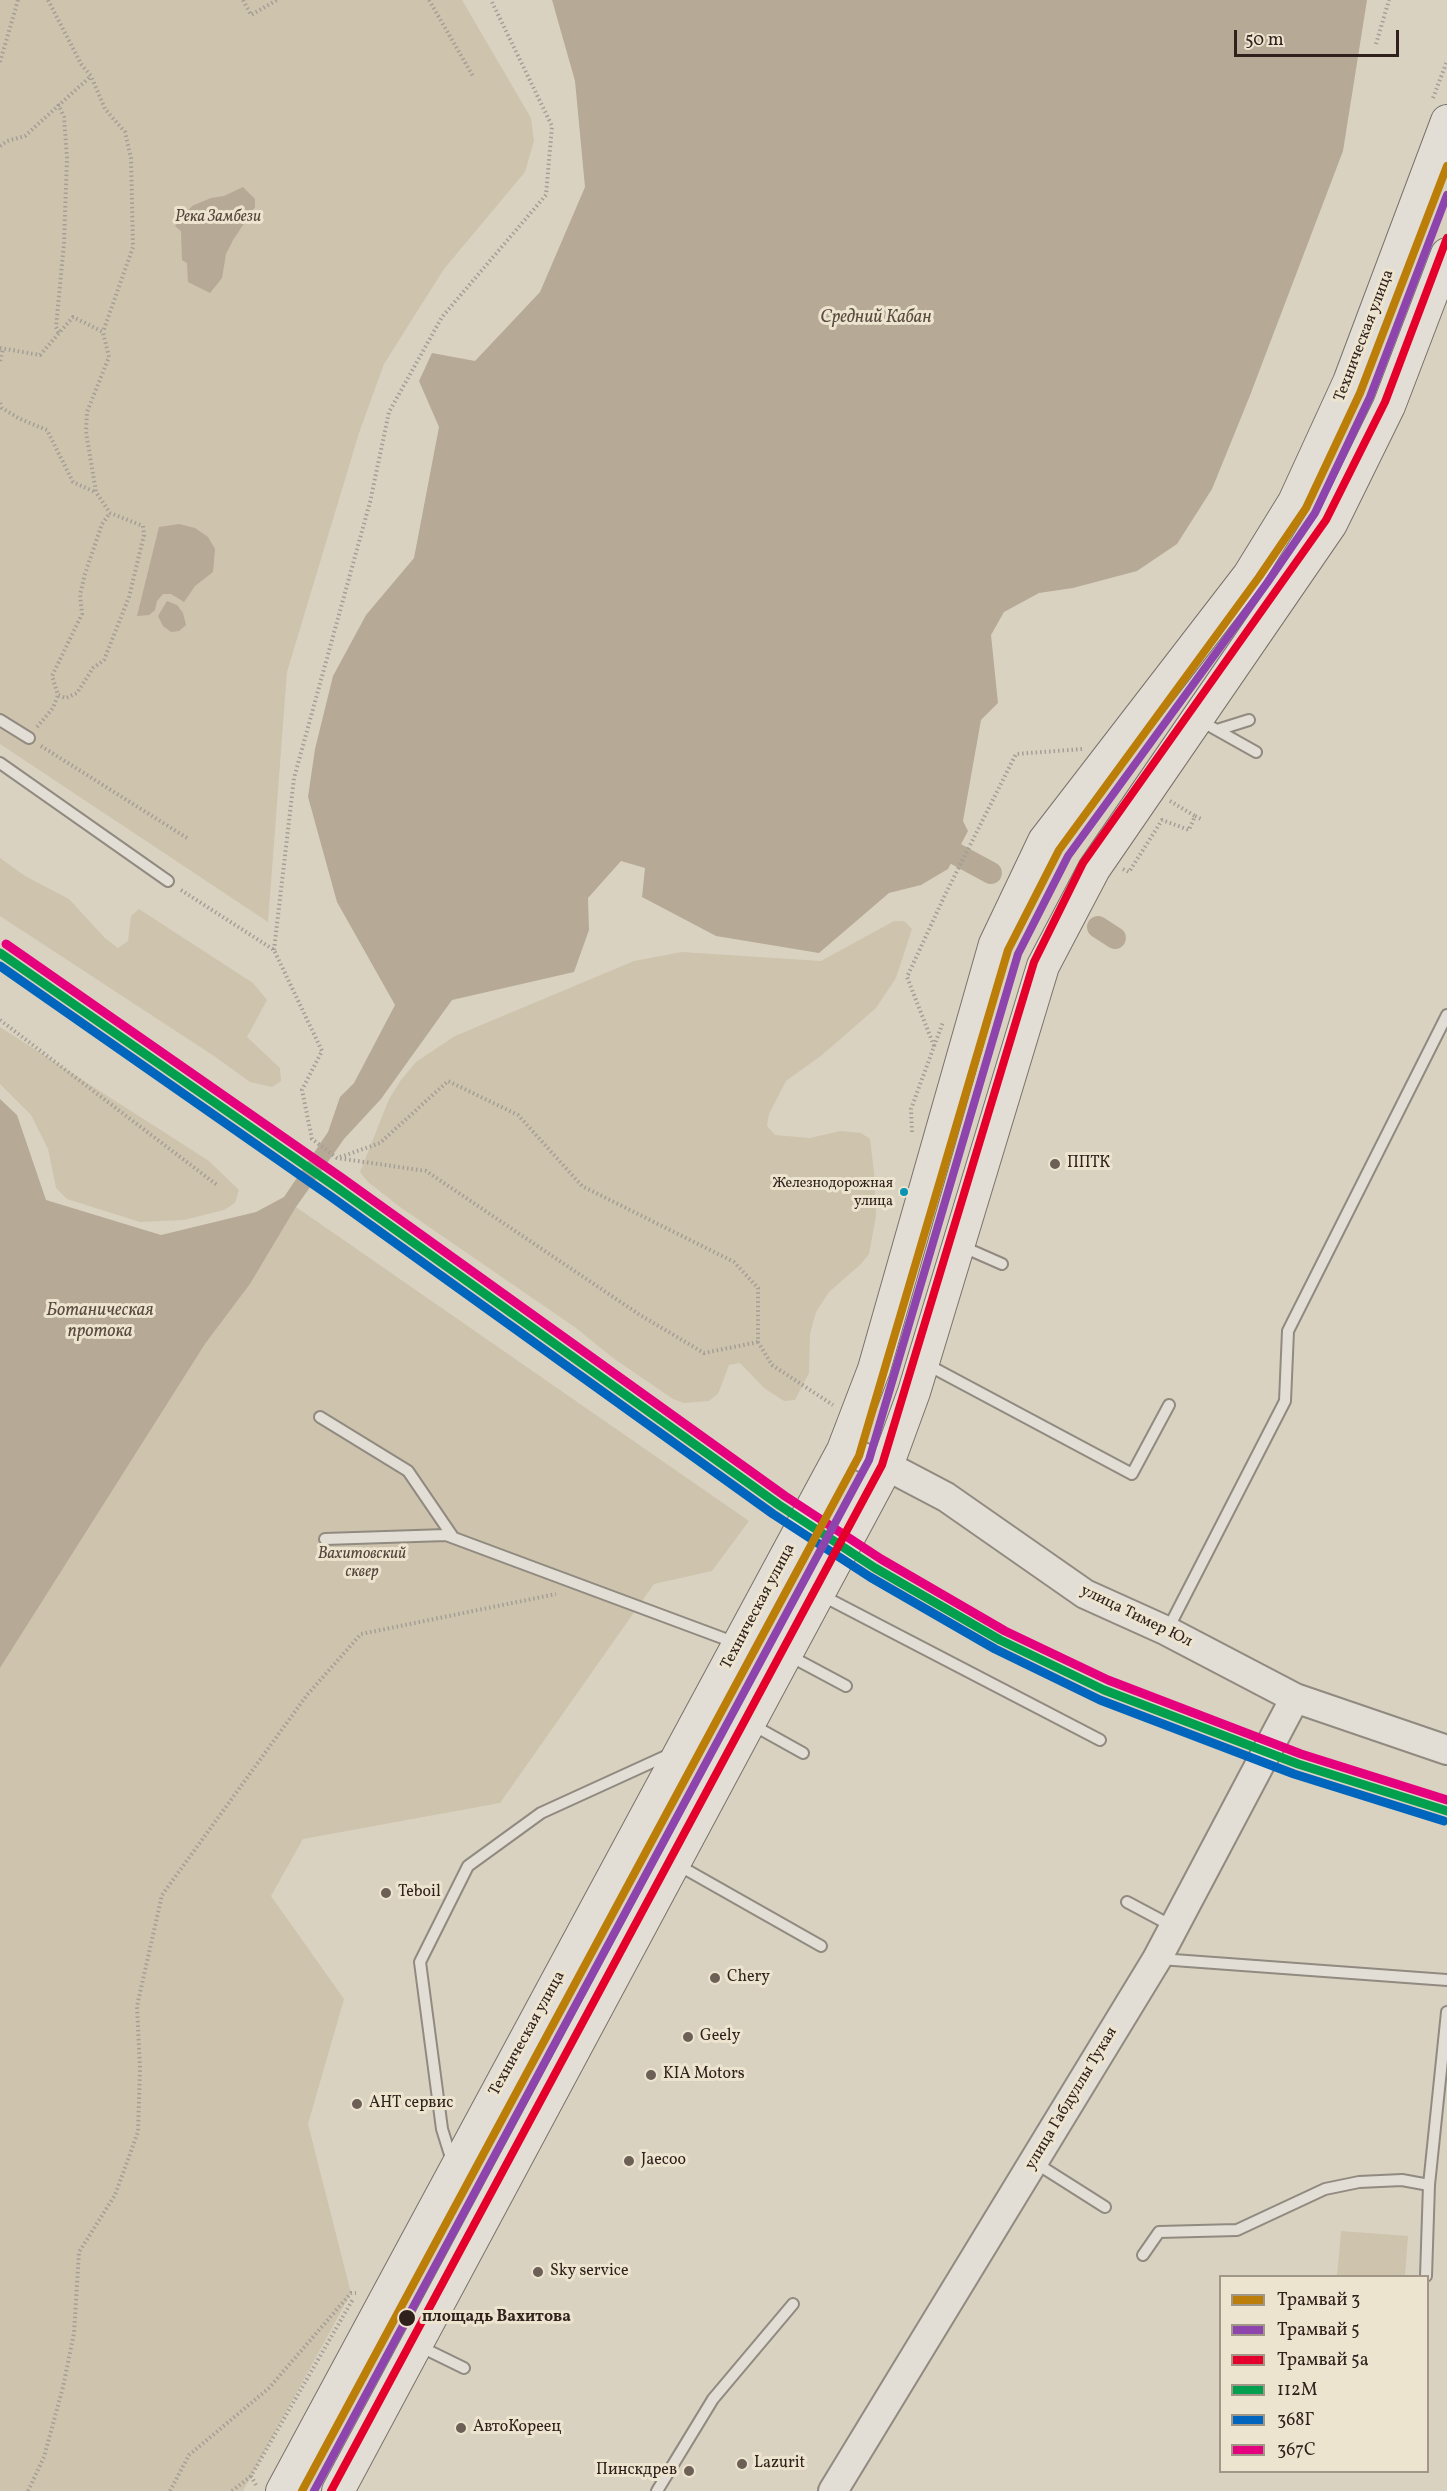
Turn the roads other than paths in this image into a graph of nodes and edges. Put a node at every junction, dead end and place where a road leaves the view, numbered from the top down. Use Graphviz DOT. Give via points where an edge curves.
graph roads {
  1 [pos="1439,113"];
  2 [pos="1447,254"];
  3 [pos="0,720"];
  4 [pos="1249,720"];
  5 [pos="1207,725"];
  6 [pos="29,738"];
  7 [pos="1256,752"];
  8 [pos="0,763"];
  9 [pos="168,881"];
  10 [pos="1447,1015"];
  11 [pos="958,1245"];
  12 [pos="1002,1264"];
  13 [pos="922,1362"];
  14 [pos="1169,1405"];
  15 [pos="321,1417"];
  16 [pos="843,1450"];
  17 [pos="887,1466"];
  18 [pos="453,1538"];
  19 [pos="325,1539"];
  20 [pos="820,1594"];
  21 [pos="1167,1632"];
  22 [pos="739,1644"];
  23 [pos="787,1655"];
  24 [pos="846,1686"];
  25 [pos="1295,1698"];
  26 [pos="749,1723"];
  27 [pos="1100,1740"];
  28 [pos="684,1746"];
  29 [pos="1447,1750"];
  30 [pos="803,1753"];
  31 [pos="674,1863"];
  32 [pos="1127,1902"];
  33 [pos="1174,1928"];
  34 [pos="821,1946"];
  35 [pos="1157,1959"];
  36 [pos="1447,1980"];
  37 [pos="1447,2012"];
  38 [pos="1033,2162"];
  39 [pos="454,2169"];
  40 [pos="1430,2185"];
  41 [pos="1105,2207"];
  42 [pos="1143,2255"];
  43 [pos="1426,2275"];
  44 [pos="793,2304"];
  45 [pos="415,2344"];
  46 [pos="464,2368"];
  47 [pos="282,2491"];
  48 [pos="338,2491"];
  49 [pos="657,2491"];
  50 [pos="833,2491"];
  1 -- 16 [label="main road, Техническая улица" via="1349,382 1294,502 1249,575 1044,841 995,944 874,1369"];
  2 -- 5 [label="main road" via="1389,406 1331,524"];
  3 -- 6 [label="lane"];
  4 -- 5 [label="lane"];
  5 -- 7 [label="lane"];
  5 -- 11 [label="main road" via="1104,867 1043,966"];
  8 -- 9 [label="lane"];
  10 -- 21 [label="lane" via="1288,1331 1285,1401"];
  11 -- 12 [label="lane"];
  11 -- 13 [label="main road"];
  13 -- 14 [label="lane" via="1132,1474"];
  13 -- 17 [label="main road"];
  15 -- 18 [label="lane" via="408,1471"];
  16 -- 17 [label="street, улица Тимер Юл"];
  16 -- 22 [label="main road, Техническая улица"];
  17 -- 20 [label="main road"];
  17 -- 21 [label="street, улица Тимер Юл" via="946,1497 1085,1594"];
  18 -- 19 [label="lane" via="446,1535"];
  18 -- 22 [label="lane"];
  20 -- 23 [label="main road"];
  20 -- 27 [label="lane"];
  21 -- 25 [label="street, улица Тимер Юл"];
  22 -- 28 [label="main road, Техническая улица"];
  23 -- 24 [label="lane"];
  23 -- 26 [label="main road"];
  25 -- 29 [label="street, улица Тимер Юл"];
  25 -- 33 [label="street, улица Габдуллы Тукая"];
  26 -- 30 [label="lane"];
  26 -- 31 [label="main road"];
  28 -- 39 [label="main road, Техническая улица"];
  28 -- 39 [label="lane" via="657,1762 541,1813 468,1866 420,1962 442,2129"];
  31 -- 34 [label="lane"];
  31 -- 45 [label="main road"];
  32 -- 33 [label="lane"];
  33 -- 35 [label="street, улица Габдуллы Тукая"];
  35 -- 36 [label="lane"];
  35 -- 38 [label="street, улица Габдуллы Тукая"];
  37 -- 40 [label="lane"];
  38 -- 41 [label="lane"];
  38 -- 50 [label="street, улица Габдуллы Тукая"];
  39 -- 47 [label="main road, Техническая улица"];
  40 -- 42 [label="lane" via="1402,2180 1359,2182 1325,2189 1237,2230 1160,2232"];
  40 -- 43 [label="lane"];
  44 -- 49 [label="lane" via="713,2399"];
  45 -- 46 [label="lane"];
  45 -- 48 [label="main road"];
}
